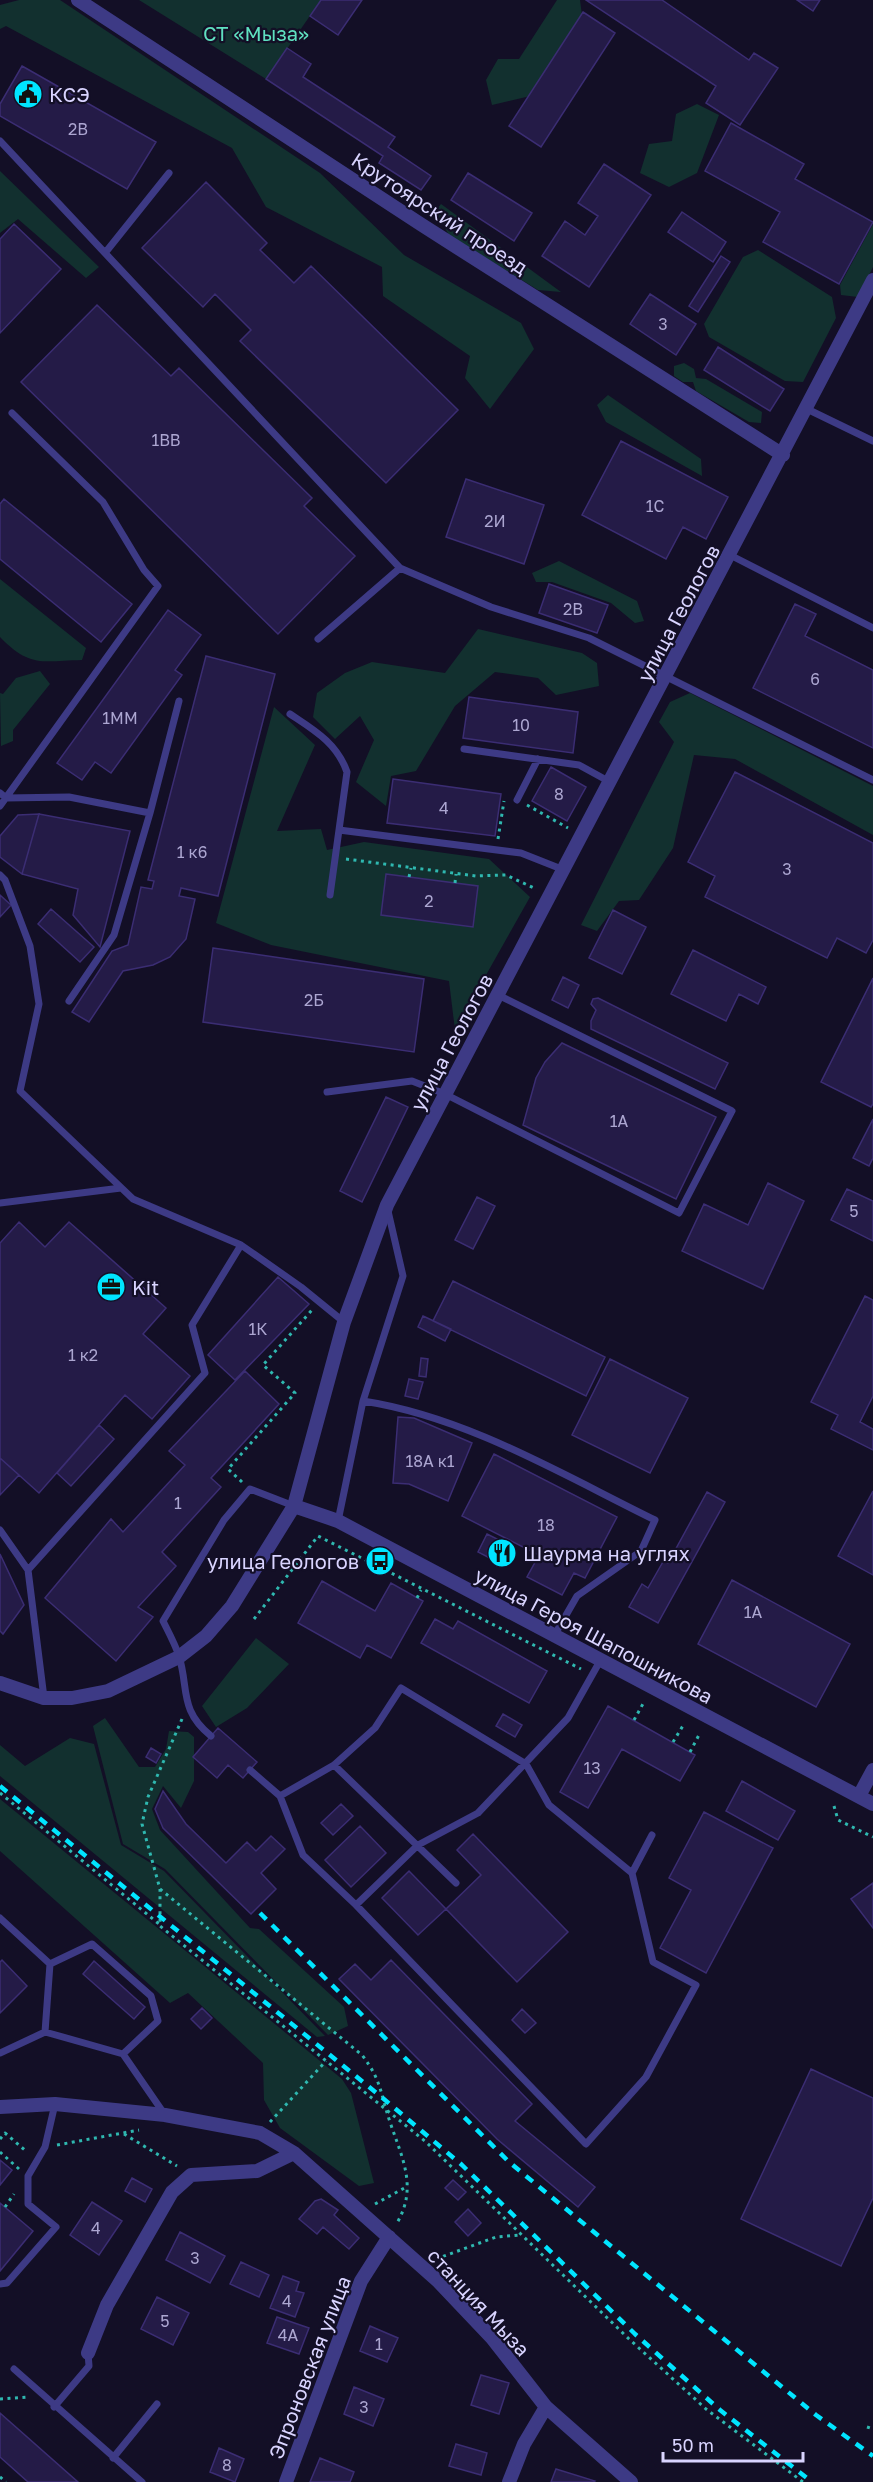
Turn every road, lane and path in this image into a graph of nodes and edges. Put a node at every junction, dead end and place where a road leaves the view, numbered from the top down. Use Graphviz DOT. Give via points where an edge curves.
graph roads {
  1 [pos="78,0"];
  2 [pos="0,141"];
  3 [pos="169,173"];
  4 [pos="105,253"];
  5 [pos="873,280"];
  6 [pos="807,409"];
  7 [pos="12,413"];
  8 [pos="873,441"];
  9 [pos="783,455"];
  10 [pos="730,555"];
  11 [pos="400,568"];
  12 [pos="873,628"];
  13 [pos="318,639"];
  14 [pos="666,675"];
  15 [pos="179,701"];
  16 [pos="290,714"];
  17 [pos="464,749"];
  18 [pos="538,759"];
  19 [pos="873,780"];
  20 [pos="610,782"];
  21 [pos="3,796"];
  22 [pos="517,800"];
  23 [pos="0,806"];
  24 [pos="150,813"];
  25 [pos="570,829"];
  26 [pos="339,830"];
  27 [pos="488,840"];
  28 [pos="335,857"];
  29 [pos="411,868"];
  30 [pos="564,870"];
  31 [pos="456,874"];
  32 [pos="0,875"];
  33 [pos="409,877"];
  34 [pos="455,883"];
  35 [pos="538,891"];
  36 [pos="330,895"];
  37 [pos="498,995"];
  38 [pos="69,1001"];
  39 [pos="327,1092"];
  40 [pos="446,1094"];
  41 [pos="121,1188"];
  42 [pos="0,1203"];
  43 [pos="387,1205"];
  44 [pos="241,1245"];
  45 [pos="320,1302"];
  46 [pos="344,1322"];
  47 [pos="363,1401"];
  48 [pos="250,1489"];
  49 [pos="294,1506"];
  50 [pos="338,1521"];
  51 [pos="0,1530"];
  52 [pos="28,1570"];
  53 [pos="421,1590"];
  54 [pos="417,1598"];
  55 [pos="254,1619"];
  56 [pos="554,1636"];
  57 [pos="179,1657"];
  58 [pos="600,1660"];
  59 [pos="594,1673"];
  60 [pos="0,1683"];
  61 [pos="44,1698"];
  62 [pos="644,1702"];
  63 [pos="634,1720"];
  64 [pos="684,1724"];
  65 [pos="700,1733"];
  66 [pos="211,1736"];
  67 [pos="175,1737"];
  68 [pos="673,1742"];
  69 [pos="690,1752"];
  70 [pos="526,1764"];
  71 [pos="334,1765"];
  72 [pos="250,1770"];
  73 [pos="873,1770"];
  74 [pos="0,1793"];
  75 [pos="280,1796"];
  76 [pos="859,1796"];
  77 [pos="873,1804"];
  78 [pos="834,1806"];
  79 [pos="652,1835"];
  80 [pos="873,1837"];
  81 [pos="418,1845"];
  82 [pos="632,1874"];
  83 [pos="456,1883"];
  84 [pos="160,1889"];
  85 [pos="356,1905"];
  86 [pos="0,1918"];
  87 [pos="160,1926"];
  88 [pos="50,1964"];
  89 [pos="45,2032"];
  90 [pos="0,2053"];
  91 [pos="123,2054"];
  92 [pos="326,2061"];
  93 [pos="55,2104"];
  94 [pos="0,2107"];
  95 [pos="387,2112"];
  96 [pos="165,2115"];
  97 [pos="141,2130"];
  98 [pos="123,2133"];
  99 [pos="260,2133"];
  100 [pos="0,2139"];
  101 [pos="45,2147"];
  102 [pos="0,2152"];
  103 [pos="294,2153"];
  104 [pos="37,2160"];
  105 [pos="191,2175"];
  106 [pos="28,2176"];
  107 [pos="408,2187"];
  108 [pos="360,2211"];
  109 [pos="520,2235"];
  110 [pos="389,2237"];
  111 [pos="418,2264"];
  112 [pos="0,2284"];
  113 [pos="88,2353"];
  114 [pos="14,2369"];
  115 [pos="42,2396"];
  116 [pos="0,2399"];
  117 [pos="157,2404"];
  118 [pos="54,2407"];
  119 [pos="546,2407"];
  120 [pos="867,2427"];
  121 [pos="873,2429"];
  122 [pos="113,2457"];
  123 [pos="0,2477"];
  124 [pos="6,2482"];
  125 [pos="141,2482"];
  126 [pos="286,2482"];
  127 [pos="509,2482"];
  128 [pos="631,2482"];
  129 [pos="802,2482"];
  1 -- 9 [label="street, Крутоярский проезд"];
  2 -- 4 [label="lane"];
  3 -- 4 [label="lane"];
  4 -- 11 [label="lane"];
  5 -- 6 [label="street, улица Геологов"];
  6 -- 8 [label="lane"];
  6 -- 9 [label="street, улица Геологов"];
  7 -- 21 [label="lane" via="103,502 158,586"];
  9 -- 10 [label="street, улица Геологов"];
  10 -- 12 [label="lane"];
  10 -- 14 [label="street, улица Геологов"];
  11 -- 13 [label="lane"];
  11 -- 14 [label="lane" via="498,610 589,638"];
  14 -- 19 [label="lane"];
  14 -- 20 [label="street, улица Геологов"];
  15 -- 24 [label="lane"];
  16 -- 26 [label="lane" via="321,735 341,755 347,772"];
  17 -- 18 [label="lane"];
  18 -- 20 [label="lane" via="579,765"];
  18 -- 22 [label="lane"];
  20 -- 30 [label="street, улица Геологов"];
  21 -- 23 [label="lane"];
  21 -- 24 [label="lane" via="69,797"];
  22 -- 25 [label="path"];
  22 -- 27 [label="path" via="504,801 498,841"];
  24 -- 38 [label="lane" via="114,935"];
  26 -- 28 [label="lane"];
  26 -- 30 [label="lane" via="521,854"];
  28 -- 29 [label="path"];
  28 -- 36 [label="lane"];
  29 -- 31 [label="path"];
  29 -- 33 [label="path"];
  30 -- 37 [label="street, улица Геологов"];
  31 -- 34 [label="path"];
  31 -- 35 [label="path" via="506,875"];
  32 -- 41 [label="lane" via="30,946 39,1004 20,1091"];
  37 -- 40 [label="street, улица Геологов"];
  37 -- 40 [label="lane" via="732,1111 679,1214"];
  39 -- 40 [label="lane" via="412,1081"];
  40 -- 43 [label="street, улица Геологов"];
  41 -- 42 [label="lane"];
  41 -- 44 [label="lane" via="133,1199"];
  43 -- 46 [label="street, улица Геологов"];
  43 -- 47 [label="lane" via="404,1276"];
  44 -- 45 [label="lane"];
  44 -- 52 [label="lane" via="192,1325 205,1373"];
  45 -- 46 [label="lane"];
  45 -- 48 [label="path" via="263,1365 295,1394 228,1470"];
  46 -- 49 [label="street, улица Геологов"];
  47 -- 50 [label="lane"];
  47 -- 56 [label="lane" via="423,1413 478,1435 655,1520 641,1551 577,1596"];
  48 -- 49 [label="lane"];
  48 -- 57 [label="lane" via="224,1520 164,1621"];
  49 -- 50 [label="street, улица Героя Шапошникова"];
  49 -- 57 [label="street, улица Геологов" via="232,1606 206,1636"];
  50 -- 56 [label="street, улица Героя Шапошникова"];
  51 -- 52 [label="lane"];
  52 -- 61 [label="lane"];
  53 -- 54 [label="path"];
  53 -- 55 [label="path" via="318,1536"];
  53 -- 59 [label="path" via="570,1665"];
  56 -- 58 [label="street, улица Героя Шапошникова"];
  57 -- 61 [label="street, улица Геологов" via="108,1691 72,1698"];
  57 -- 66 [label="lane" via="187,1707"];
  58 -- 59 [label="lane"];
  58 -- 76 [label="street, улица Героя Шапошникова"];
  59 -- 70 [label="lane" via="568,1718"];
  60 -- 61 [label="street, улица Геологов"];
  62 -- 63 [label="path"];
  64 -- 68 [label="path"];
  65 -- 69 [label="path"];
  67 -- 84 [label="path" via="148,1797 142,1824"];
  70 -- 71 [label="lane" via="401,1688 375,1728"];
  70 -- 81 [label="lane" via="478,1813"];
  70 -- 82 [label="lane" via="549,1804"];
  71 -- 75 [label="lane"];
  71 -- 81 [label="lane"];
  72 -- 75 [label="lane"];
  73 -- 76 [label="street"];
  74 -- 87 [label="path"];
  75 -- 85 [label="lane" via="303,1855"];
  76 -- 77 [label="street, улица Героя Шапошникова"];
  78 -- 80 [label="path" via="838,1820"];
  79 -- 82 [label="lane"];
  81 -- 83 [label="lane"];
  81 -- 85 [label="lane"];
  82 -- 85 [label="lane" via="653,1962 696,1985 646,2077 586,2144"];
  84 -- 87 [label="path"];
  84 -- 95 [label="path" via="362,2055 377,2074"];
  86 -- 88 [label="lane"];
  87 -- 92 [label="path"];
  88 -- 89 [label="lane"];
  88 -- 91 [label="lane" via="92,1944 151,1996 158,2021"];
  89 -- 90 [label="lane"];
  89 -- 91 [label="lane"];
  91 -- 96 [label="lane"];
  92 -- 95 [label="path"];
  92 -- 99 [label="path"];
  93 -- 94 [label="street, станция Мыза"];
  93 -- 96 [label="street, станция Мыза"];
  93 -- 101 [label="lane"];
  95 -- 107 [label="path" via="406,2164"];
  95 -- 109 [label="path" via="426,2142"];
  96 -- 99 [label="street, станция Мыза"];
  97 -- 98 [label="path"];
  98 -- 101 [label="path"];
  98 -- 105 [label="path"];
  99 -- 103 [label="street, станция Мыза"];
  100 -- 104 [label="path" via="5,2133"];
  101 -- 104 [label="lane"];
  102 -- 106 [label="path"];
  103 -- 105 [label="street" via="257,2171"];
  103 -- 108 [label="street, станция Мыза"];
  104 -- 106 [label="lane"];
  105 -- 113 [label="street" via="172,2192 106,2305"];
  106 -- 112 [label="lane" via="28,2204 56,2227 7,2283"];
  107 -- 108 [label="path"];
  107 -- 110 [label="path" via="407,2204"];
  108 -- 110 [label="street, станция Мыза"];
  109 -- 111 [label="path" via="495,2237 449,2257"];
  109 -- 129 [label="path" via="706,2409"];
  110 -- 111 [label="street, станция Мыза"];
  110 -- 126 [label="street, Эпроновская улица" via="361,2281"];
  111 -- 119 [label="street, станция Мыза" via="492,2338"];
  113 -- 118 [label="lane" via="89,2366"];
  114 -- 115 [label="lane"];
  115 -- 116 [label="path"];
  115 -- 118 [label="lane"];
  117 -- 122 [label="lane"];
  118 -- 122 [label="lane"];
  119 -- 127 [label="street" via="524,2444"];
  119 -- 128 [label="street, станция Мыза"];
  120 -- 121 [label="path"];
  122 -- 125 [label="lane"];
  123 -- 124 [label="path"];
}
